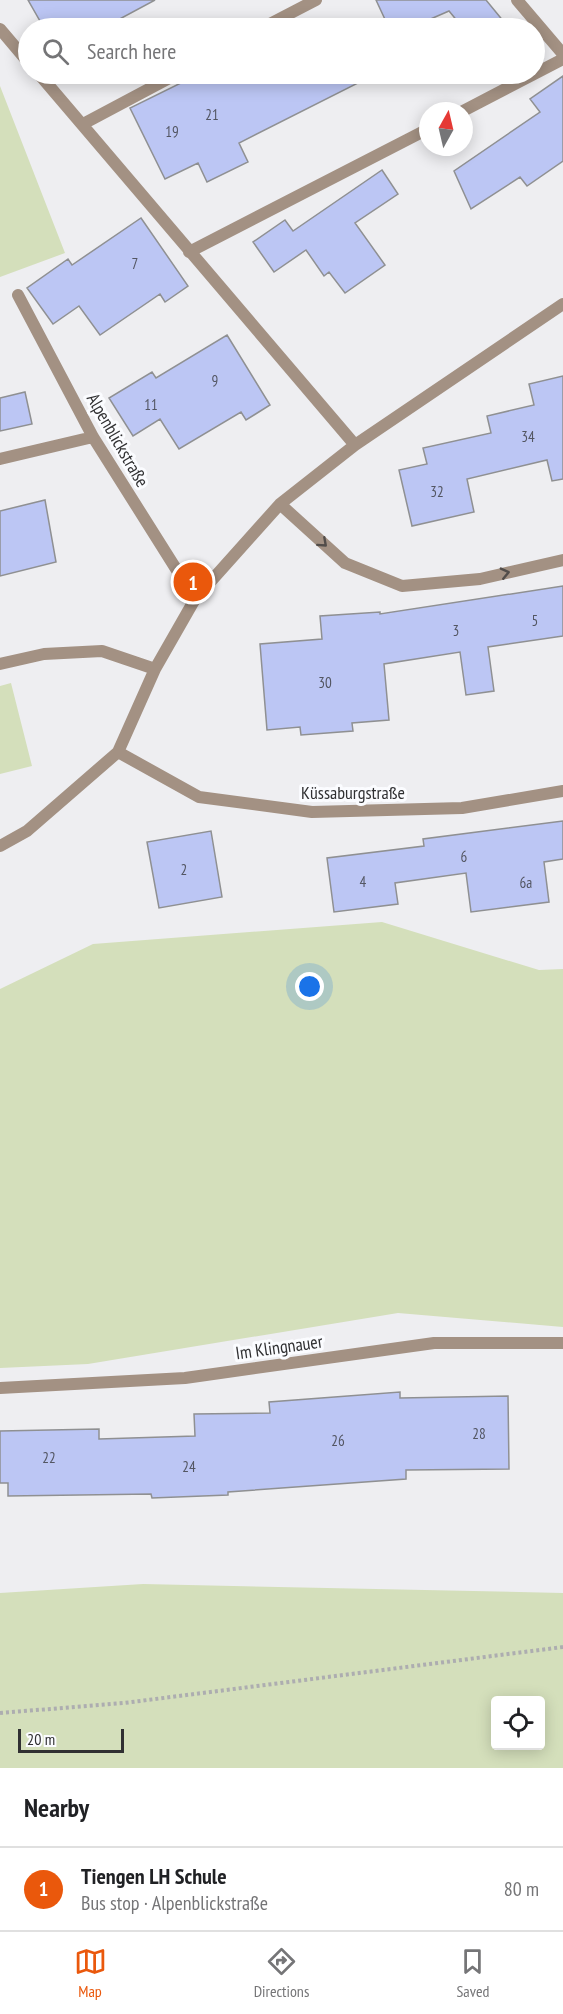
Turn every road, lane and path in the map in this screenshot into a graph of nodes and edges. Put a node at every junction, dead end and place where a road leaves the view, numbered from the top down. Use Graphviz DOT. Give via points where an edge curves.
graph roads {
  1 [pos="316,0"];
  2 [pos="517,0"];
  3 [pos="281,18"];
  4 [pos="532,18"];
  5 [pos="0,29"];
  6 [pos="545,33"];
  7 [pos="18,50"];
  8 [pos="563,54"];
  9 [pos="563,59"];
  10 [pos="545,68"];
  11 [pos="48,84"];
  12 [pos="158,84"];
  13 [pos="515,84"];
  14 [pos="473,106"];
  15 [pos="83,123"];
  16 [pos="419,134"];
  17 [pos="189,252"];
  18 [pos="18,295"];
  19 [pos="563,304"];
  20 [pos="93,437"];
  21 [pos="355,445"];
  22 [pos="0,459"];
  23 [pos="280,504"];
  24 [pos="563,560"];
  25 [pos="195,599"];
  26 [pos="0,664"];
  27 [pos="155,669"];
  28 [pos="118,752"];
  29 [pos="563,791"];
  30 [pos="0,846"];
  31 [pos="563,1344"];
  32 [pos="0,1388"];
  33 [pos="563,1647"];
  34 [pos="0,1713"];
  1 -- 3 [label="street"];
  2 -- 4 [label="street"];
  5 -- 7 [label="street"];
  6 -- 8 [label="street"];
  9 -- 10 [label="street"];
  11 -- 15 [label="street"];
  12 -- 15 [label="street"];
  13 -- 14 [label="street"];
  15 -- 17 [label="street"];
  16 -- 17 [label="street"];
  17 -- 21 [label="street"];
  18 -- 20 [label="street, Alpenblickstraße"];
  19 -- 21 [label="street"];
  20 -- 22 [label="street"];
  20 -- 25 [label="street, Alpenblickstraße"];
  21 -- 23 [label="street"];
  23 -- 24 [label="street, one-way" via="345,563 402,586 480,579"];
  23 -- 25 [label="street"];
  25 -- 27 [label="street"];
  26 -- 27 [label="street" via="44,654 102,651"];
  27 -- 28 [label="street"];
  28 -- 29 [label="street, Küssaburgstraße" via="199,797 312,812 462,808"];
  28 -- 30 [label="street" via="27,831"];
  31 -- 32 [label="street, Im Klingnauer" via="434,1343 185,1378"];
  33 -- 34 [label="path" via="135,1701"];
}
